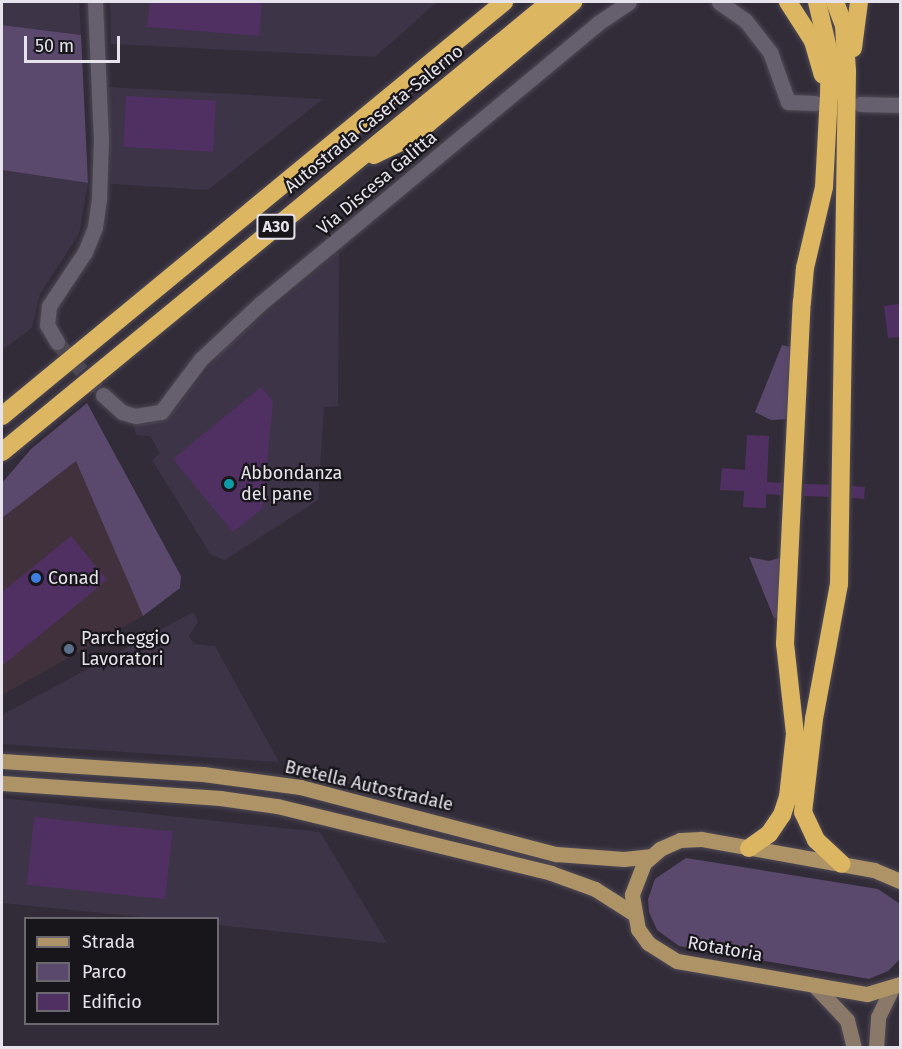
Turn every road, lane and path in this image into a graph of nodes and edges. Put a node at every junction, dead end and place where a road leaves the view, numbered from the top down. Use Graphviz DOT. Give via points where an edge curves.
graph roads {
  1 [pos="95,2"];
  2 [pos="504,2"];
  3 [pos="550,2"];
  4 [pos="573,2"];
  5 [pos="629,2"];
  6 [pos="719,2"];
  7 [pos="788,2"];
  8 [pos="817,2"];
  9 [pos="835,2"];
  10 [pos="859,2"];
  11 [pos="837,99"];
  12 [pos="900,105"];
  13 [pos="345,170"];
  14 [pos="57,342"];
  15 [pos="103,395"];
  16 [pos="2,416"];
  17 [pos="2,452"];
  18 [pos="2,761"];
  19 [pos="2,783"];
  20 [pos="749,848"];
  21 [pos="652,856"];
  22 [pos="842,864"];
  23 [pos="900,881"];
  24 [pos="633,913"];
  25 [pos="814,985"];
  26 [pos="896,986"];
  27 [pos="854,1047"];
  28 [pos="876,1047"];
  1 -- 14 [label="street" via="101,140 99,199 95,227 85,252 49,306 47,325"];
  2 -- 16 [label="highway, Autostrada Caserta-Salerno / A30"];
  3 -- 13 [label="highway, Autostrada Caserta-Salerno / A30"];
  4 -- 13 [label="highway" via="413,136"];
  5 -- 15 [label="street, Via Discesa Galitta" via="598,23 261,303 201,359 161,412 135,416 122,412"];
  6 -- 11 [label="street" via="746,20 770,52 788,102"];
  7 -- 11 [label="highway" via="813,41"];
  8 -- 11 [label="highway"];
  9 -- 11 [label="highway" via="844,26"];
  10 -- 11 [label="highway"];
  11 -- 12 [label="street"];
  11 -- 20 [label="highway" via="802,302 785,644 793,695 794,744 788,797 769,834"];
  11 -- 22 [label="highway" via="839,584 814,719 803,812 816,840"];
  13 -- 17 [label="highway, Autostrada Caserta-Salerno / A30"];
  18 -- 21 [label="main road, Bretella Autostradale" via="203,774 300,787 556,854 624,859"];
  19 -- 24 [label="main road" via="220,798 277,806 551,873 596,889"];
  20 -- 21 [label="main road" via="701,839 680,840"];
  20 -- 22 [label="main road"];
  21 -- 24 [label="main road" via="636,879"];
  22 -- 23 [label="main road" via="874,870"];
  24 -- 25 [label="main road, Rotatoria" via="648,943 677,961"];
  25 -- 26 [label="main road, Rotatoria" via="867,994"];
  25 -- 27 [label="main road" via="847,1020"];
  26 -- 28 [label="main road" via="878,1017"];
}
